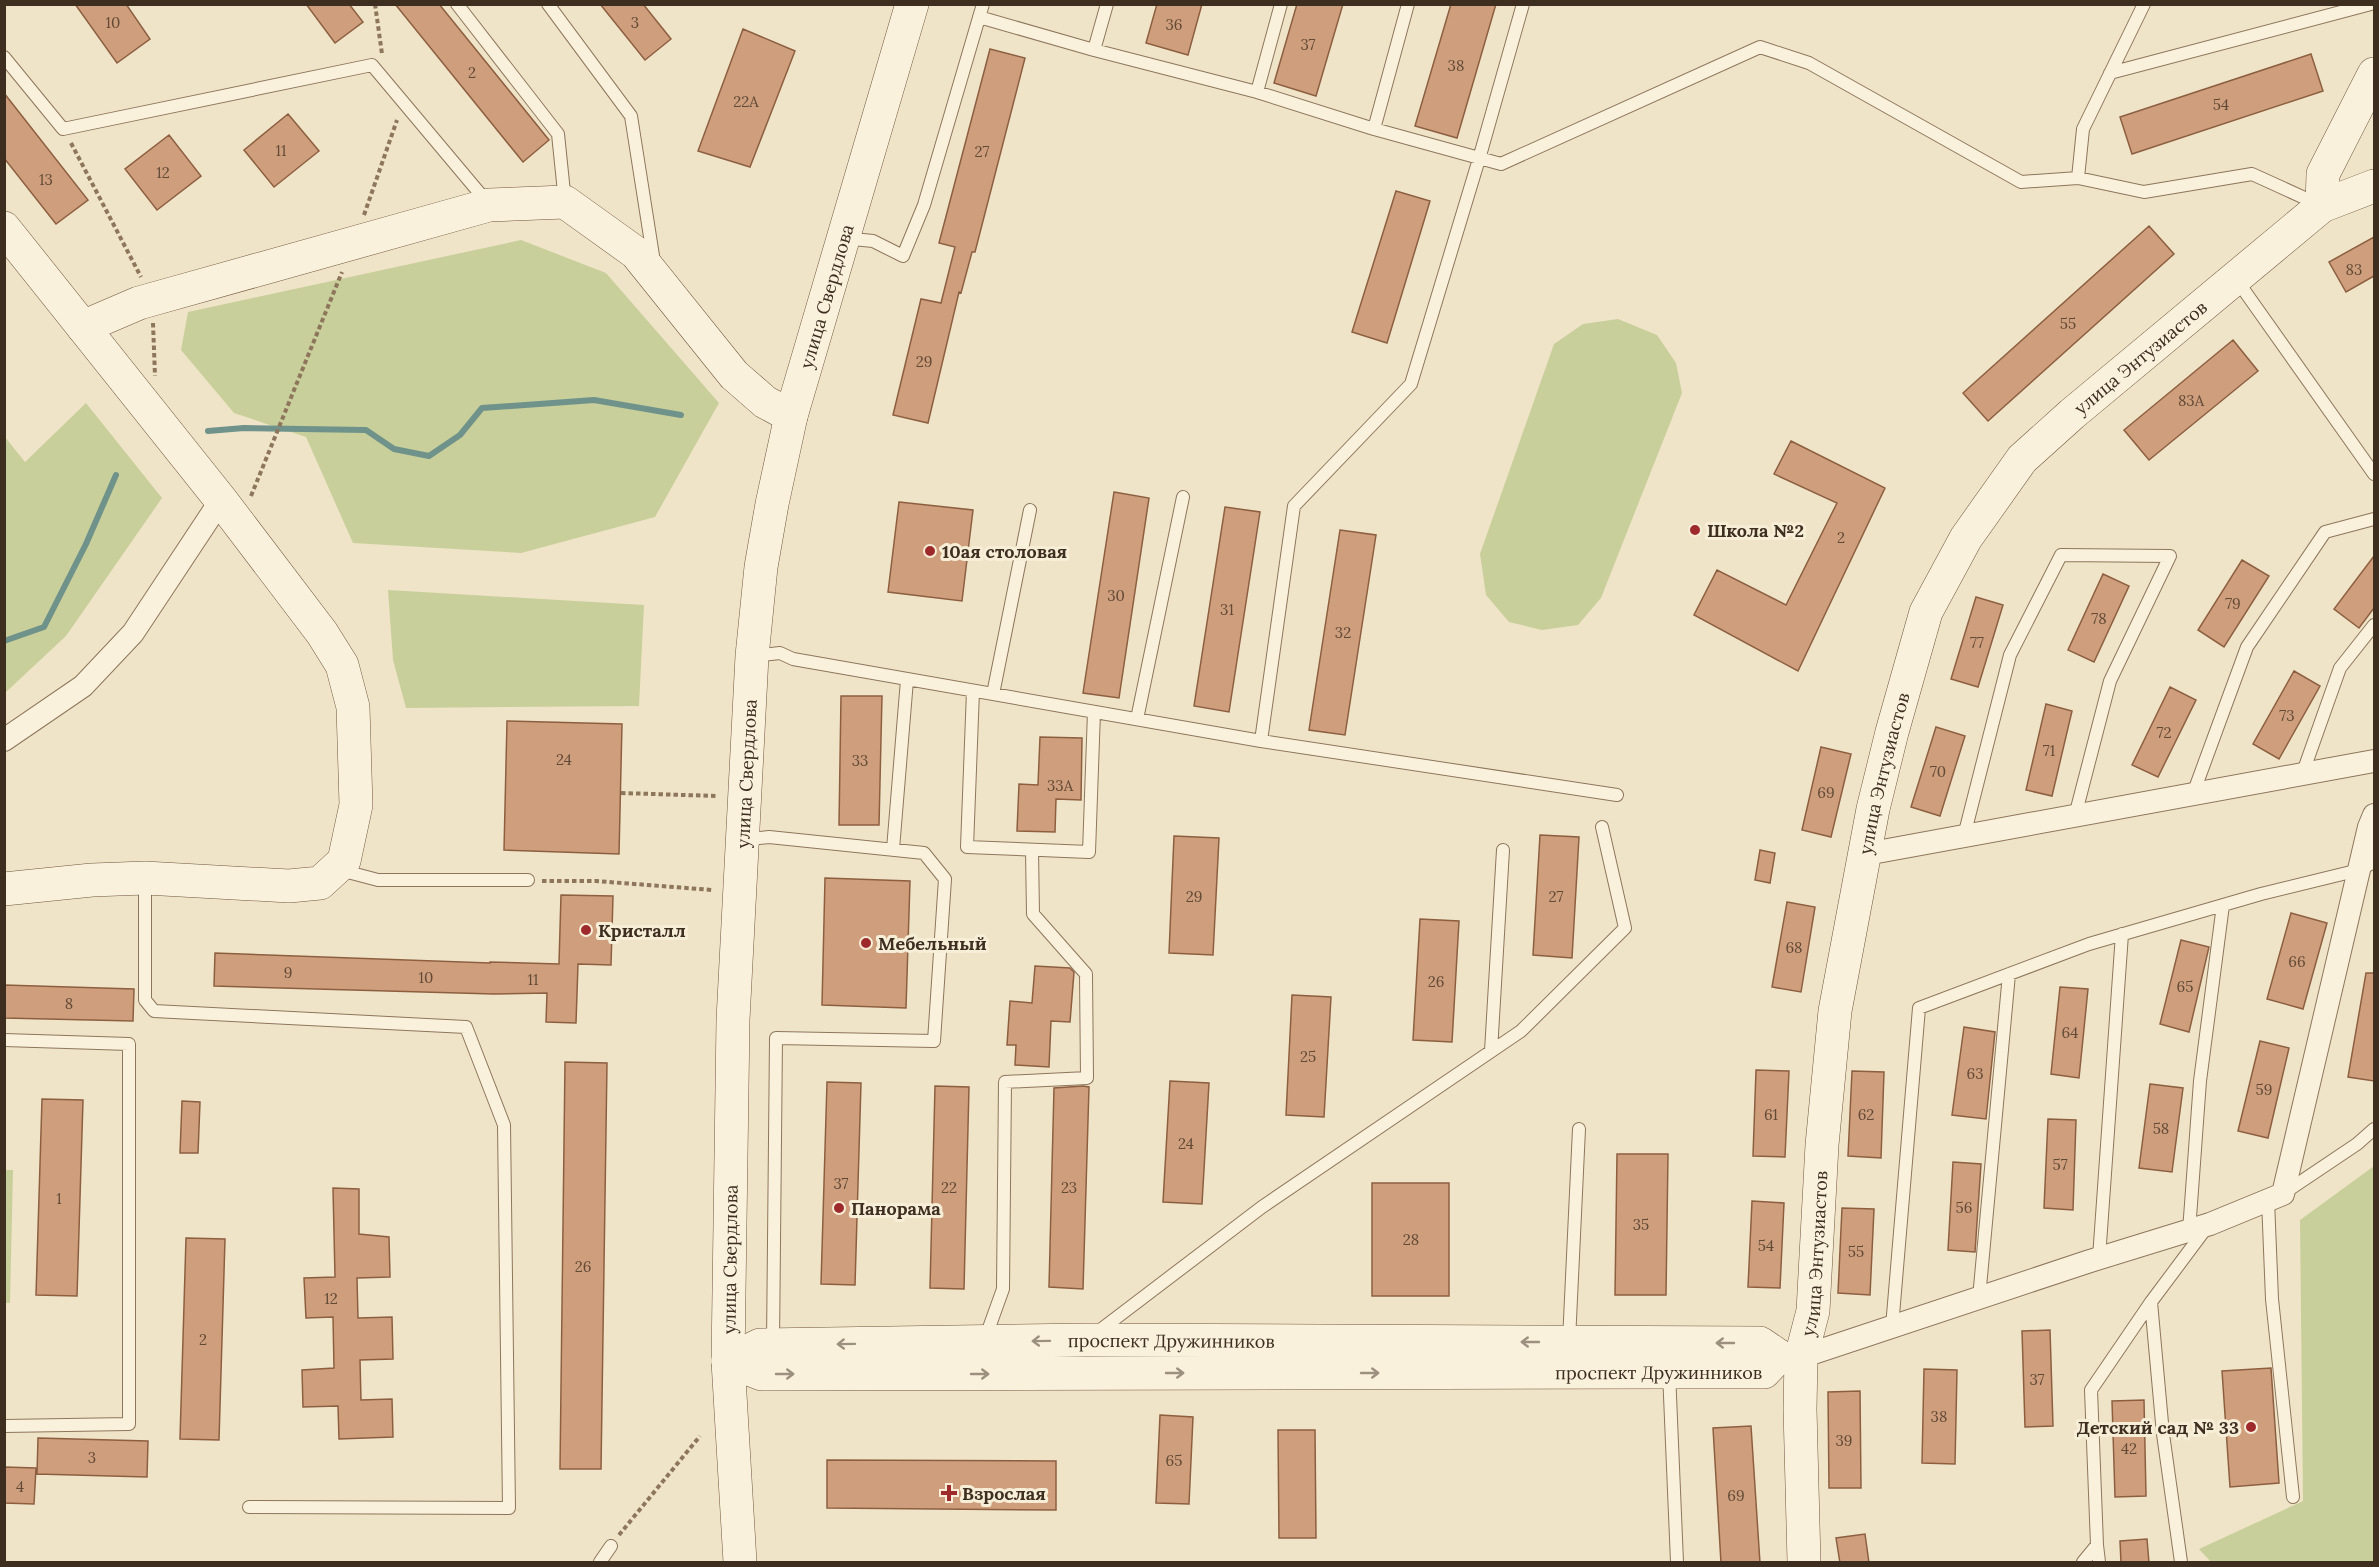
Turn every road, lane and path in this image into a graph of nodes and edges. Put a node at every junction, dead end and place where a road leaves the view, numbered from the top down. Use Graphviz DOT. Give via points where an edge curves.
graph roads {
  1 [pos="457,4"];
  2 [pos="548,4"];
  3 [pos="912,4"];
  4 [pos="1107,4"];
  5 [pos="1281,4"];
  6 [pos="1408,4"];
  7 [pos="1522,4"];
  8 [pos="2145,4"];
  9 [pos="2371,4"];
  10 [pos="981,11"];
  11 [pos="1094,50"];
  12 [pos="4,57"];
  13 [pos="2110,73"];
  14 [pos="2374,74"];
  15 [pos="1257,92"];
  16 [pos="63,129"];
  17 [pos="1374,129"];
  18 [pos="1479,159"];
  19 [pos="2078,178"];
  20 [pos="2374,186"];
  21 [pos="565,202"];
  22 [pos="489,205"];
  23 [pos="2322,206"];
  24 [pos="4,228"];
  25 [pos="842,238"];
  26 [pos="656,276"];
  27 [pos="2235,278"];
  28 [pos="153,299"];
  29 [pos="83,327"];
  30 [pos="791,416"];
  31 [pos="156,418"];
  32 [pos="2374,474"];
  33 [pos="1183,497"];
  34 [pos="221,500"];
  35 [pos="1030,510"];
  36 [pos="2374,519"];
  37 [pos="2374,625"];
  38 [pos="752,656"];
  39 [pos="907,680"];
  40 [pos="973,691"];
  41 [pos="993,694"];
  42 [pos="1094,712"];
  43 [pos="1137,719"];
  44 [pos="4,740"];
  45 [pos="1261,741"];
  46 [pos="2374,761"];
  47 [pos="2302,775"];
  48 [pos="621,793"];
  49 [pos="2193,794"];
  50 [pos="1617,795"];
  51 [pos="716,796"];
  52 [pos="2374,815"];
  53 [pos="2075,816"];
  54 [pos="1602,827"];
  55 [pos="1964,836"];
  56 [pos="742,840"];
  57 [pos="893,849"];
  58 [pos="1032,850"];
  59 [pos="1503,850"];
  60 [pos="1866,854"];
  61 [pos="2367,866"];
  62 [pos="336,869"];
  63 [pos="145,878"];
  64 [pos="528,880"];
  65 [pos="4,889"];
  66 [pos="711,890"];
  67 [pos="2223,905"];
  68 [pos="2122,934"];
  69 [pos="2009,974"];
  70 [pos="4,1041"];
  71 [pos="1491,1052"];
  72 [pos="2374,1129"];
  73 [pos="1579,1130"];
  74 [pos="2275,1197"];
  75 [pos="2199,1227"];
  76 [pos="2099,1258"];
  77 [pos="1979,1298"];
  78 [pos="2151,1302"];
  79 [pos="1892,1327"];
  80 [pos="1087,1340"];
  81 [pos="984,1342"];
  82 [pos="1569,1342"];
  83 [pos="772,1345"];
  84 [pos="1790,1357"];
  85 [pos="729,1361"];
  86 [pos="1669,1372"];
  87 [pos="4,1426"];
  88 [pos="700,1436"];
  89 [pos="2293,1497"];
  90 [pos="249,1507"];
  91 [pos="627,1524"];
  92 [pos="2097,1545"];
  93 [pos="611,1546"];
  94 [pos="600,1563"];
  95 [pos="740,1563"];
  96 [pos="1677,1563"];
  97 [pos="1804,1563"];
  98 [pos="2083,1563"];
  99 [pos="2099,1563"];
  100 [pos="2181,1563"];
  1 -- 21 [label="lane" via="558,134"];
  2 -- 26 [label="lane" via="631,116"];
  3 -- 25 [label="street, улица Свердлова"];
  4 -- 11 [label="lane"];
  5 -- 15 [label="lane"];
  6 -- 17 [label="lane"];
  7 -- 18 [label="lane"];
  8 -- 13 [label="lane"];
  9 -- 13 [label="lane"];
  10 -- 11 [label="lane"];
  10 -- 25 [label="lane" via="924,205 903,256 873,241"];
  11 -- 15 [label="lane"];
  12 -- 16 [label="lane"];
  13 -- 19 [label="lane" via="2083,129"];
  14 -- 23 [label="street" via="2324,174"];
  15 -- 17 [label="lane"];
  16 -- 22 [label="lane" via="372,64"];
  16 -- 28 [label="path"];
  17 -- 18 [label="lane"];
  18 -- 19 [label="lane" via="1501,164 1760,47 1809,63 2021,182"];
  18 -- 45 [label="lane" via="1411,384 1294,506"];
  19 -- 23 [label="lane" via="2144,192 2252,174"];
  20 -- 23 [label="street, улица Энтузиастов"];
  21 -- 22 [label="street"];
  21 -- 26 [label="street" via="636,253"];
  22 -- 28 [label="street"];
  23 -- 27 [label="street, улица Энтузиастов"];
  24 -- 29 [label="street"];
  25 -- 30 [label="street, улица Свердлова"];
  26 -- 30 [label="street" via="734,375 765,402"];
  27 -- 32 [label="lane"];
  27 -- 60 [label="street, улица Энтузиастов" via="2022,459 1966,538 1926,612 1892,732"];
  28 -- 29 [label="street"];
  28 -- 31 [label="path"];
  29 -- 31 [label="street"];
  30 -- 38 [label="street, улица Свердлова" via="763,557"];
  31 -- 34 [label="street"];
  33 -- 43 [label="lane"];
  34 -- 44 [label="street" via="133,633 83,686"];
  34 -- 62 [label="street" via="342,665 352,707 356,805 344,861"];
  35 -- 41 [label="lane"];
  36 -- 49 [label="lane" via="2325,532 2247,647"];
  37 -- 47 [label="lane" via="2340,668"];
  38 -- 39 [label="lane" via="780,653 793,659"];
  38 -- 56 [label="street, улица Свердлова"];
  39 -- 40 [label="lane"];
  39 -- 57 [label="lane"];
  40 -- 41 [label="lane"];
  40 -- 58 [label="lane" via="967,847"];
  41 -- 42 [label="lane"];
  42 -- 43 [label="lane"];
  42 -- 58 [label="lane" via="1089,852"];
  43 -- 45 [label="lane"];
  45 -- 50 [label="lane"];
  46 -- 47 [label="street"];
  47 -- 49 [label="street"];
  48 -- 51 [label="path"];
  49 -- 53 [label="street"];
  52 -- 61 [label="street" via="2368,827"];
  53 -- 55 [label="street"];
  53 -- 55 [label="lane" via="2110,681 2170,556 2061,555 2010,655"];
  54 -- 71 [label="lane" via="1625,928 1521,1031"];
  55 -- 60 [label="street"];
  56 -- 57 [label="lane" via="769,837"];
  56 -- 85 [label="street, улица Свердлова" via="733,1020"];
  57 -- 83 [label="lane" via="924,853 945,879 934,1041 777,1038"];
  58 -- 81 [label="lane" via="1033,914 1086,974 1087,1078 1005,1082 1003,1289"];
  59 -- 71 [label="lane"];
  60 -- 84 [label="street, улица Энтузиастов" via="1834,1011 1813,1311"];
  61 -- 67 [label="lane"];
  61 -- 74 [label="street"];
  62 -- 63 [label="street" via="321,883 289,886"];
  62 -- 64 [label="lane" via="378,880"];
  63 -- 65 [label="street"];
  63 -- 90 [label="lane" via="144,1000 154,1011 465,1027 504,1125 509,1508"];
  64 -- 66 [label="path"];
  67 -- 68 [label="lane"];
  67 -- 75 [label="lane" via="2200,1081"];
  68 -- 69 [label="lane"];
  68 -- 76 [label="lane"];
  69 -- 77 [label="lane"];
  69 -- 79 [label="lane" via="1919,1008"];
  70 -- 87 [label="lane" via="129,1044 129,1424"];
  71 -- 80 [label="lane" via="1262,1207"];
  72 -- 74 [label="lane"];
  73 -- 82 [label="lane"];
  74 -- 75 [label="street"];
  74 -- 89 [label="lane" via="2272,1299"];
  75 -- 76 [label="street"];
  75 -- 78 [label="lane"];
  76 -- 77 [label="street"];
  77 -- 79 [label="street"];
  78 -- 92 [label="lane" via="2091,1390"];
  78 -- 100 [label="lane" via="2163,1434"];
  79 -- 84 [label="street"];
  80 -- 81 [label="street, проспект Дружинников, one-way"];
  82 -- 80 [label="street, проспект Дружинников, one-way"];
  81 -- 83 [label="street, проспект Дружинников, one-way"];
  84 -- 82 [label="street, проспект Дружинников, one-way" via="1761,1343"];
  83 -- 85 [label="street, проспект Дружинников" via="760,1345"];
  84 -- 86 [label="street, проспект Дружинников" via="1764,1372"];
  84 -- 97 [label="street, улица Энтузиастов" via="1800,1408"];
  85 -- 86 [label="street, проспект Дружинников, one-way" via="762,1374"];
  85 -- 95 [label="street, улица Свердлова"];
  86 -- 96 [label="lane"];
  88 -- 91 [label="path"];
  92 -- 98 [label="lane"];
  92 -- 99 [label="lane"];
  93 -- 94 [label="lane"];
}
